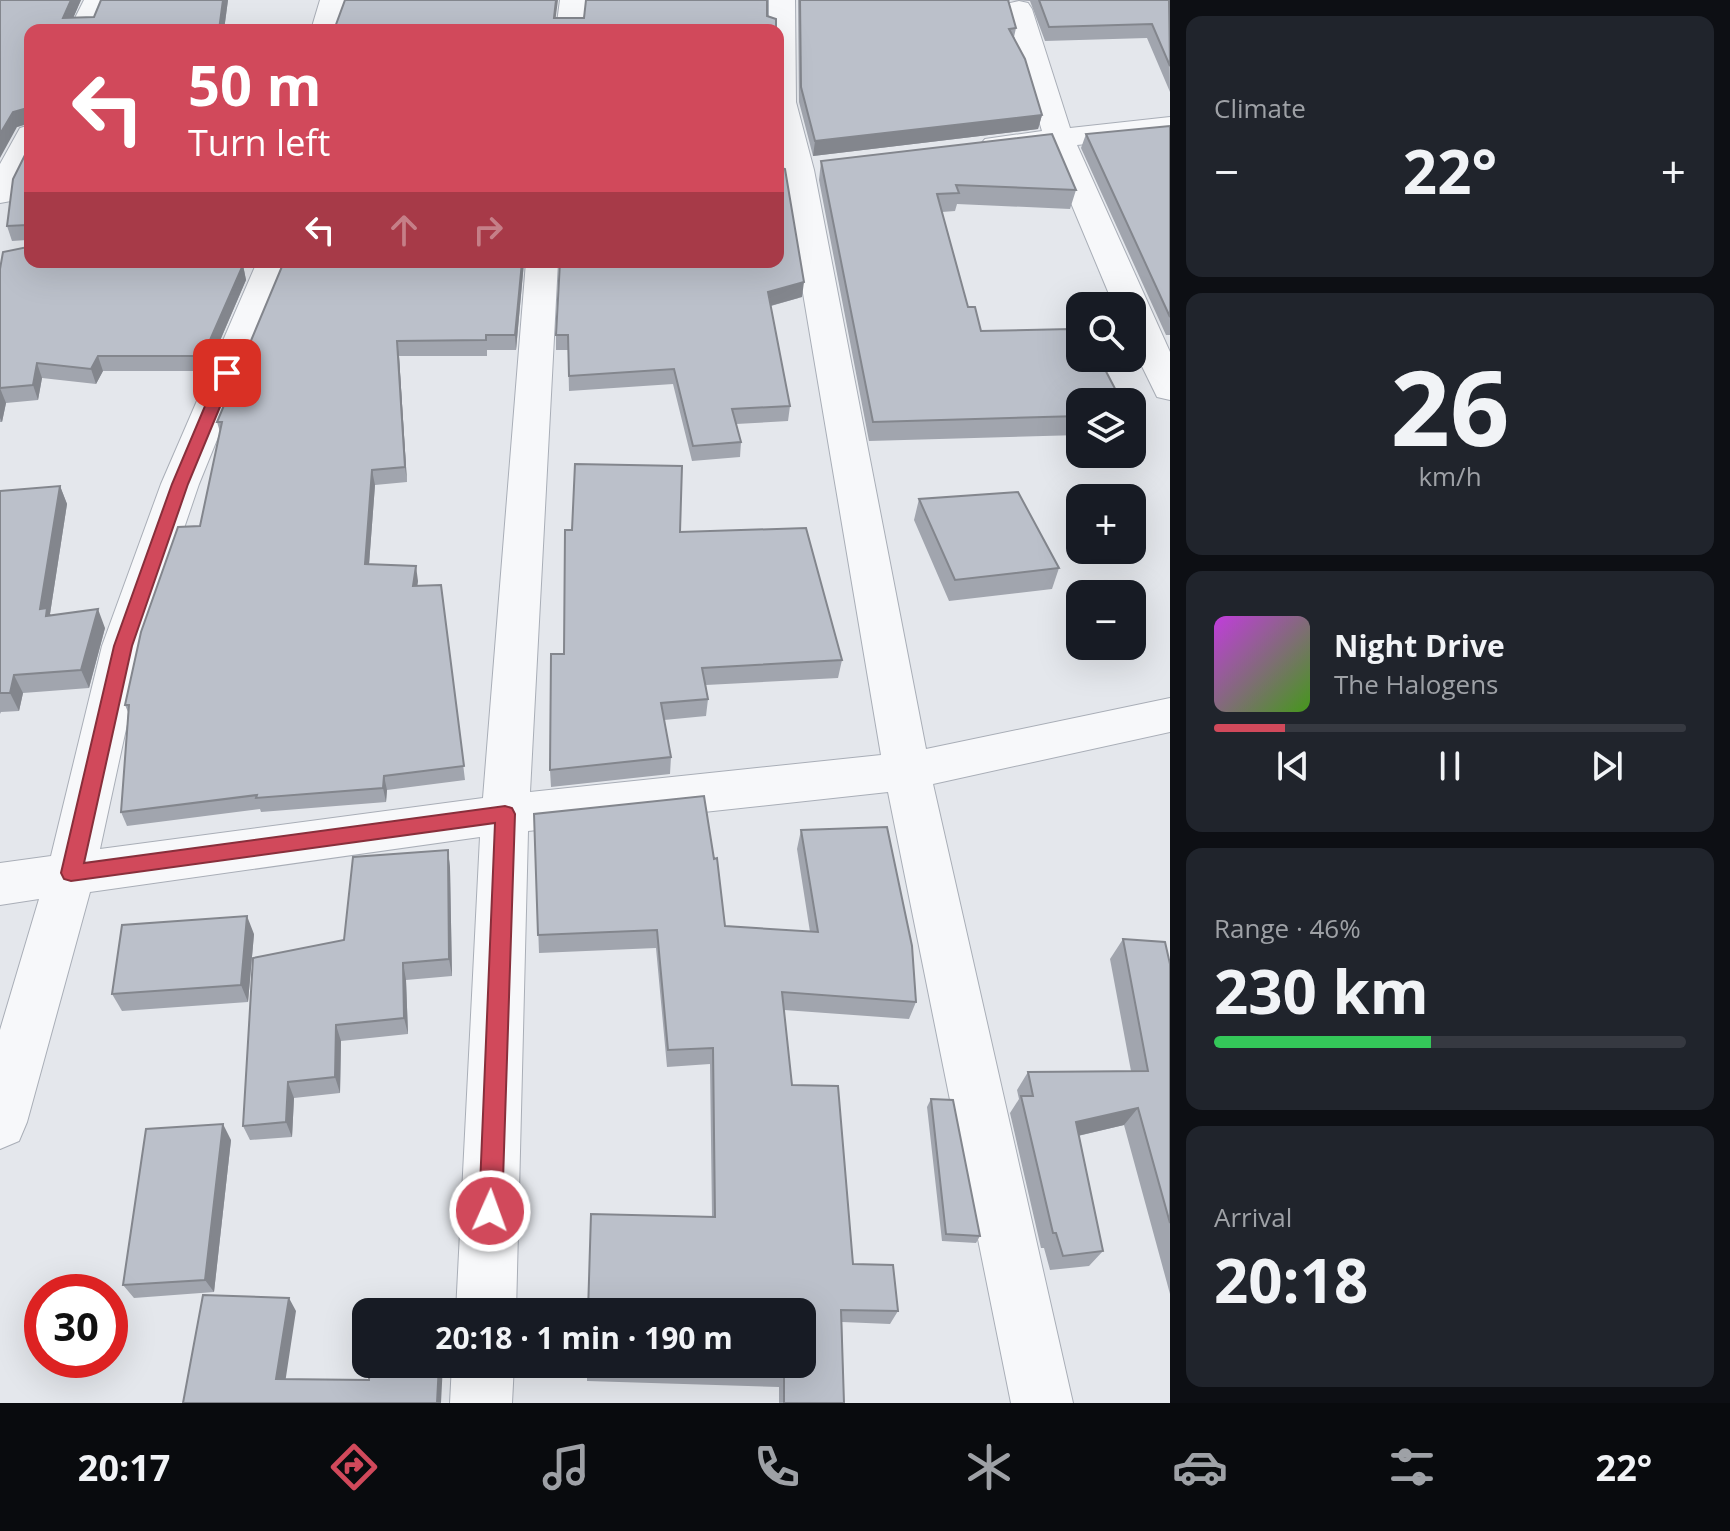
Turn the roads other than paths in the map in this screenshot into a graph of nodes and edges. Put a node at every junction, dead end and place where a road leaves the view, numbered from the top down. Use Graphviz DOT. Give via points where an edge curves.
graph roads {
  1 [pos="97,0"];
  2 [pos="333,0"];
  3 [pos="573,0"];
  4 [pos="782,0"];
  5 [pos="1019,9"];
  6 [pos="85,24"];
  7 [pos="326,24"];
  8 [pos="570,24"];
  9 [pos="782,24"];
  10 [pos="784,108"];
  11 [pos="1170,126"];
  12 [pos="1058,137"];
  13 [pos="24,146"];
  14 [pos="971,149"];
  15 [pos="803,169"];
  16 [pos="0,194"];
  17 [pos="270,268"];
  18 [pos="542,268"];
  19 [pos="1125,292"];
  20 [pos="1146,339"];
  21 [pos="1170,389"];
  22 [pos="1170,715"];
  23 [pos="907,771"];
  24 [pos="505,814"];
  25 [pos="71,873"];
  26 [pos="0,884"];
  27 [pos="0,1122"];
  28 [pos="487,1298"];
  29 [pos="482,1378"];
  30 [pos="481,1403"];
  31 [pos="1042,1403"];
  1 -- 6 [label="street"];
  2 -- 7 [label="street"];
  3 -- 8 [label="street"];
  4 -- 9 [label="street"];
  5 -- 12 [label="street"];
  10 -- 15 [label="street"];
  11 -- 12 [label="street"];
  12 -- 14 [label="street"];
  12 -- 19 [label="street"];
  13 -- 16 [label="street"];
  15 -- 23 [label="street"];
  17 -- 25 [label="street" via="180,484 123,646"];
  18 -- 24 [label="street"];
  20 -- 21 [label="street"];
  22 -- 23 [label="street"];
  23 -- 24 [label="street"];
  23 -- 31 [label="street"];
  24 -- 25 [label="street"];
  24 -- 28 [label="street"];
  25 -- 26 [label="street"];
  25 -- 27 [label="street"];
  29 -- 30 [label="street"];
}
